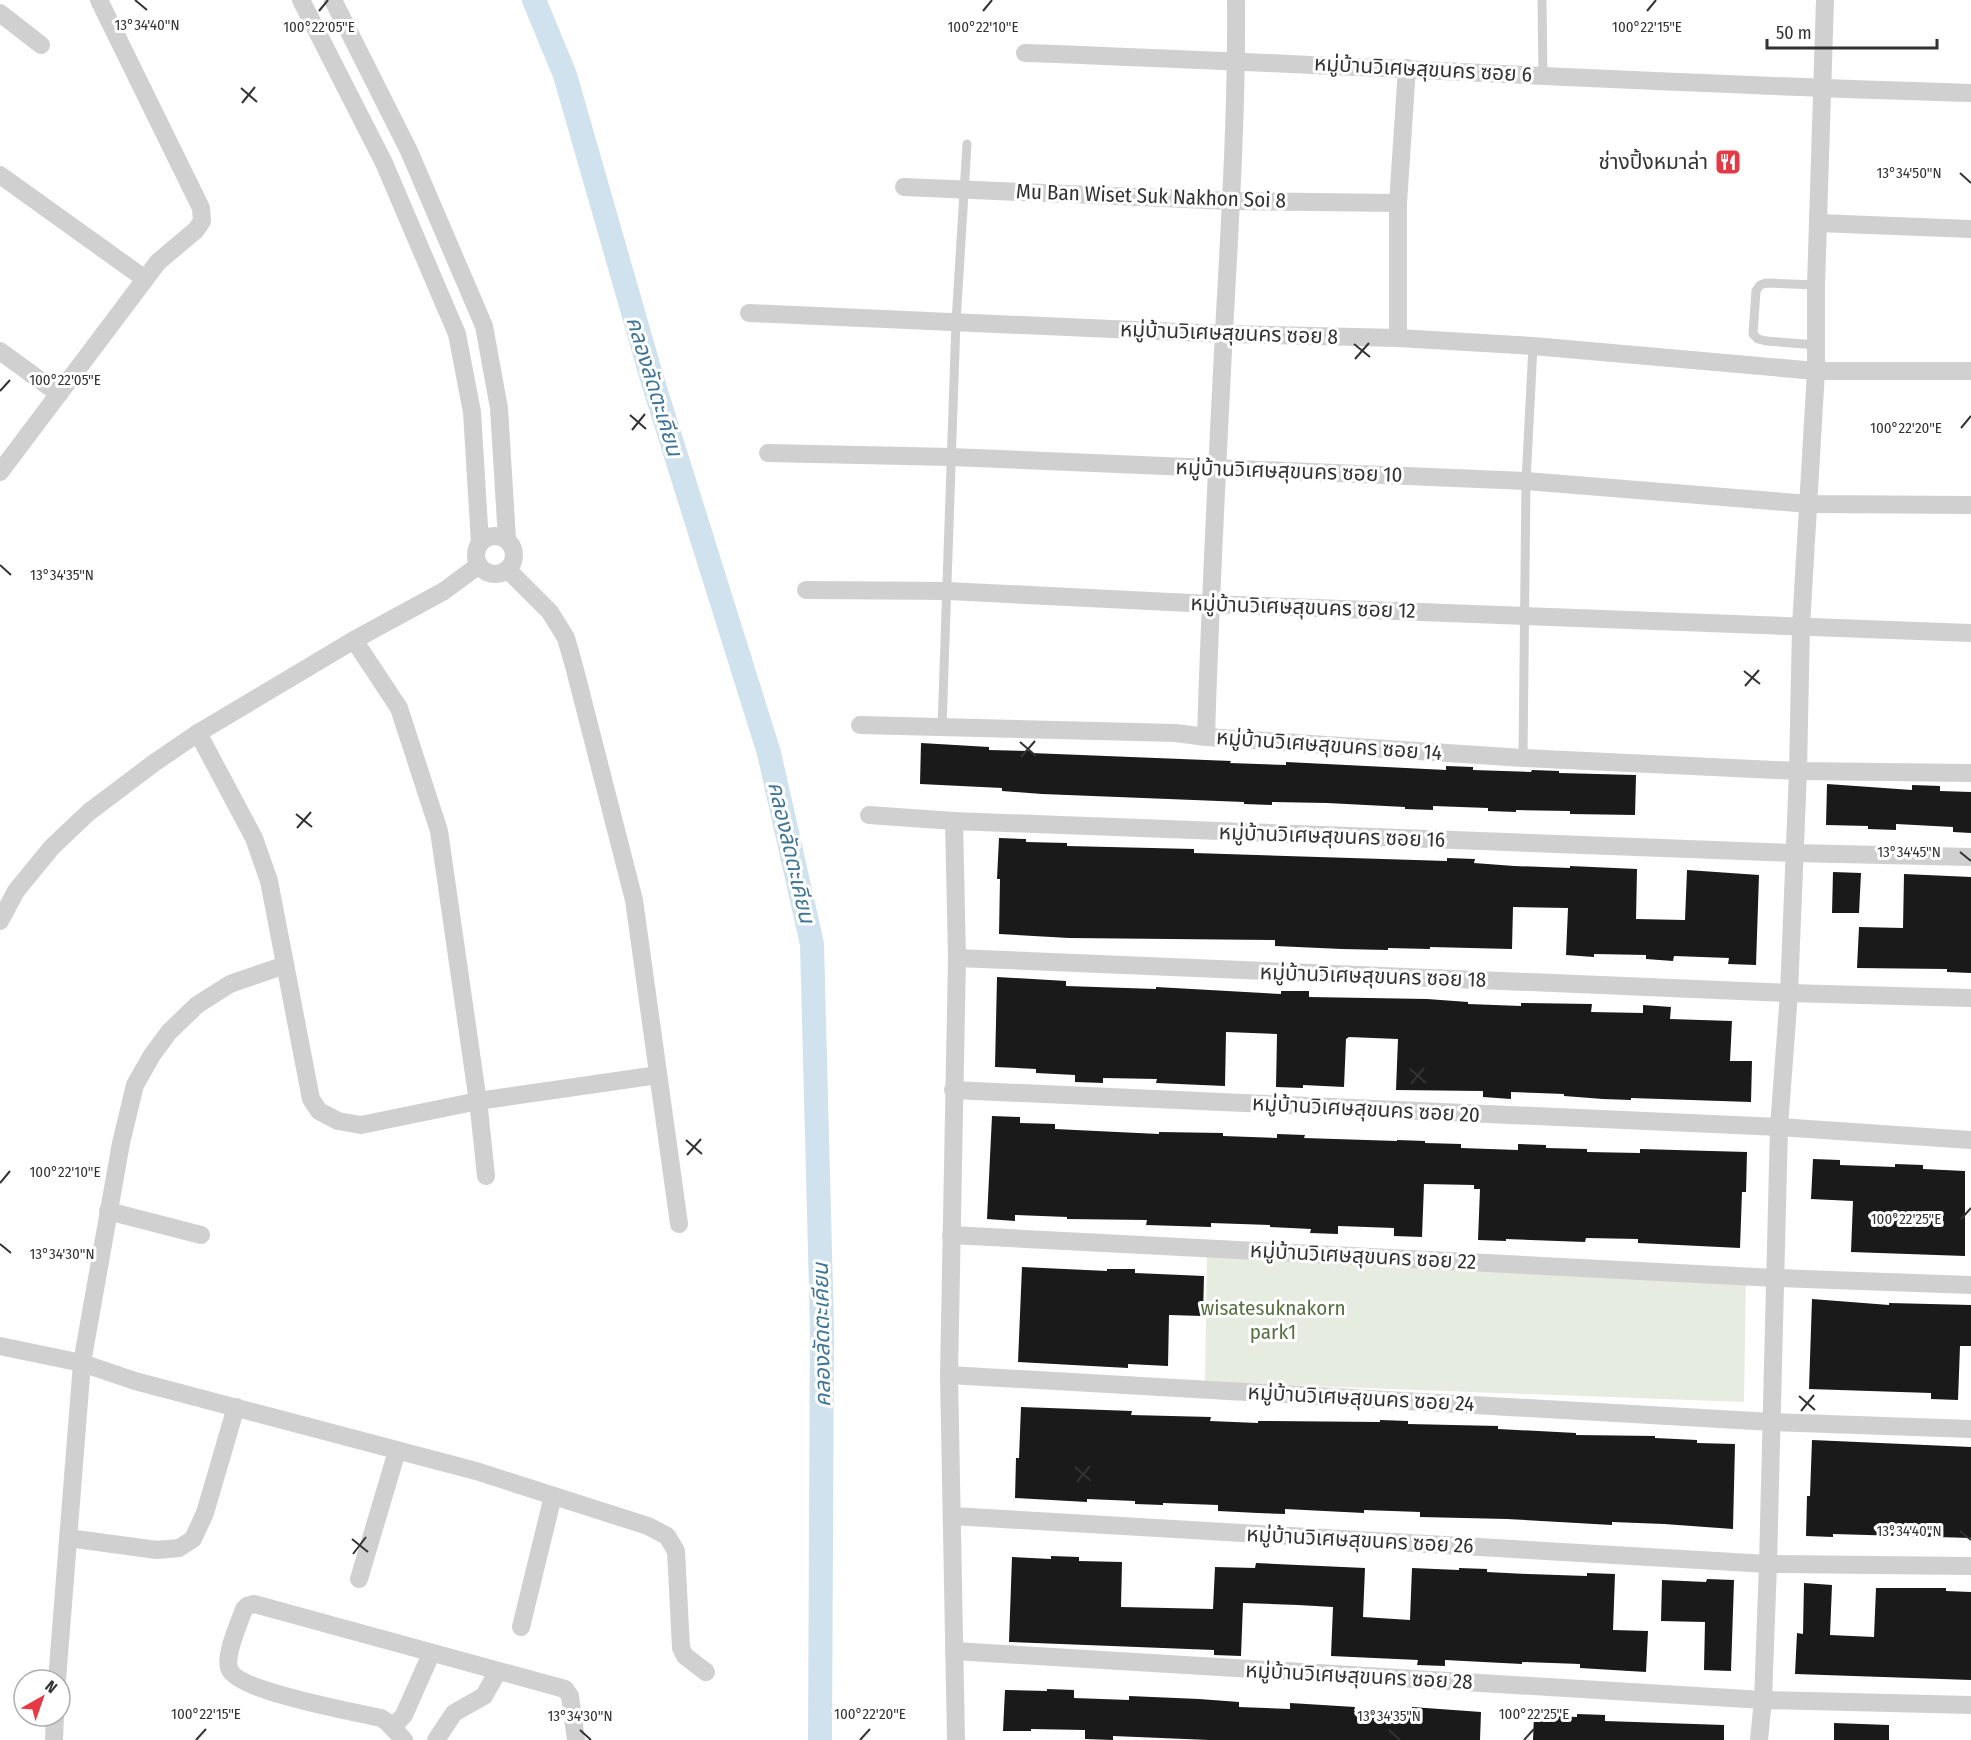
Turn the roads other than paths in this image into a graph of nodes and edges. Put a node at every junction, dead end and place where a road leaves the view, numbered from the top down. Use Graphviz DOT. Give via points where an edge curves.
graph roads {
  1 [pos="99,0"];
  2 [pos="301,0"];
  3 [pos="333,0"];
  4 [pos="1236,0"];
  5 [pos="1542,0"];
  6 [pos="1825,0"];
  7 [pos="0,14"];
  8 [pos="41,45"];
  9 [pos="1025,53"];
  10 [pos="1237,61"];
  11 [pos="1407,68"];
  12 [pos="1543,74"];
  13 [pos="1822,88"];
  14 [pos="1971,93"];
  15 [pos="967,144"];
  16 [pos="0,175"];
  17 [pos="904,187"];
  18 [pos="964,189"];
  19 [pos="1231,201"];
  20 [pos="1398,202"];
  21 [pos="1818,223"];
  22 [pos="1971,229"];
  23 [pos="145,279"];
  24 [pos="1816,285"];
  25 [pos="749,313"];
  26 [pos="957,322"];
  27 [pos="1224,334"];
  28 [pos="1398,338"];
  29 [pos="488,343"];
  30 [pos="1817,345"];
  31 [pos="1533,346"];
  32 [pos="461,350"];
  33 [pos="0,351"];
  34 [pos="1816,371"];
  35 [pos="1971,371"];
  36 [pos="59,394"];
  37 [pos="768,453"];
  38 [pos="951,457"];
  39 [pos="1218,468"];
  40 [pos="475,469"];
  41 [pos="503,471"];
  42 [pos="0,472"];
  43 [pos="1526,481"];
  44 [pos="1809,504"];
  45 [pos="1971,506"];
  46 [pos="507,540"];
  47 [pos="480,543"];
  48 [pos="479,565"];
  49 [pos="508,570"];
  50 [pos="806,590"];
  51 [pos="948,591"];
  52 [pos="1210,604"];
  53 [pos="1524,615"];
  54 [pos="1801,626"];
  55 [pos="1971,633"];
  56 [pos="354,640"];
  57 [pos="860,724"];
  58 [pos="942,728"];
  59 [pos="198,733"];
  60 [pos="1206,737"];
  61 [pos="1523,758"];
  62 [pos="1798,771"];
  63 [pos="1971,773"];
  64 [pos="869,815"];
  65 [pos="954,821"];
  66 [pos="1794,853"];
  67 [pos="1971,857"];
  68 [pos="0,921"];
  69 [pos="957,958"];
  70 [pos="285,965"];
  71 [pos="1789,993"];
  72 [pos="1971,998"];
  73 [pos="658,1075"];
  74 [pos="953,1090"];
  75 [pos="478,1101"];
  76 [pos="1779,1127"];
  77 [pos="1971,1140"];
  78 [pos="486,1176"];
  79 [pos="108,1211"];
  80 [pos="679,1224"];
  81 [pos="201,1235"];
  82 [pos="951,1235"];
  83 [pos="1775,1278"];
  84 [pos="1971,1285"];
  85 [pos="0,1346"];
  86 [pos="82,1363"];
  87 [pos="949,1375"];
  88 [pos="236,1407"];
  89 [pos="1772,1422"];
  90 [pos="1971,1429"];
  91 [pos="397,1451"];
  92 [pos="553,1496"];
  93 [pos="952,1516"];
  94 [pos="68,1538"];
  95 [pos="1768,1564"];
  96 [pos="1971,1566"];
  97 [pos="359,1579"];
  98 [pos="521,1627"];
  99 [pos="954,1651"];
  100 [pos="431,1654"];
  101 [pos="58,1668"];
  102 [pos="498,1671"];
  103 [pos="706,1672"];
  104 [pos="1763,1700"];
  105 [pos="1971,1705"];
  106 [pos="398,1733"];
  107 [pos="436,1740"];
  108 [pos="576,1740"];
  109 [pos="956,1740"];
  110 [pos="1759,1740"];
  1 -- 23 [label="street" via="201,208 202,221 196,230 158,262"];
  2 -- 32 [label="street" via="384,162 458,334"];
  3 -- 29 [label="street" via="409,151"];
  4 -- 10 [label="street"];
  5 -- 12 [label="lane"];
  6 -- 13 [label="street"];
  7 -- 8 [label="street"];
  9 -- 10 [label="street, หมู่บ้านวิเศษสุขนคร ซอย 6"];
  10 -- 11 [label="street, หมู่บ้านวิเศษสุขนคร ซอย 6"];
  10 -- 19 [label="street"];
  11 -- 12 [label="street, หมู่บ้านวิเศษสุขนคร ซอย 6"];
  11 -- 20 [label="street"];
  12 -- 13 [label="street, หมู่บ้านวิเศษสุขนคร ซอย 6"];
  13 -- 14 [label="street, หมู่บ้านวิเศษสุขนคร ซอย 6"];
  13 -- 21 [label="street"];
  15 -- 18 [label="lane"];
  16 -- 23 [label="street"];
  17 -- 18 [label="street, Mu Ban Wiset Suk Nakhon Soi 8"];
  18 -- 19 [label="street, Mu Ban Wiset Suk Nakhon Soi 8"];
  18 -- 26 [label="lane"];
  19 -- 20 [label="street, Mu Ban Wiset Suk Nakhon Soi 8"];
  19 -- 27 [label="street"];
  20 -- 28 [label="street"];
  21 -- 22 [label="street"];
  21 -- 24 [label="street"];
  23 -- 36 [label="street"];
  24 -- 30 [label="street"];
  24 -- 30 [label="lane" via="1760,285 1756,291 1754,334 1766,341"];
  25 -- 26 [label="street, หมู่บ้านวิเศษสุขนคร ซอย 8"];
  26 -- 27 [label="street, หมู่บ้านวิเศษสุขนคร ซอย 8"];
  26 -- 38 [label="lane"];
  27 -- 28 [label="street, หมู่บ้านวิเศษสุขนคร ซอย 8"];
  27 -- 39 [label="street"];
  28 -- 31 [label="street, หมู่บ้านวิเศษสุขนคร ซอย 8"];
  29 -- 32 [label="street"];
  29 -- 41 [label="street" via="500,408"];
  30 -- 34 [label="street"];
  31 -- 34 [label="street, หมู่บ้านวิเศษสุขนคร ซอย 8"];
  31 -- 43 [label="lane"];
  32 -- 40 [label="street" via="472,412"];
  33 -- 36 [label="street"];
  34 -- 35 [label="street, หมู่บ้านวิเศษสุขนคร ซอย 8"];
  34 -- 44 [label="street"];
  36 -- 42 [label="street"];
  37 -- 38 [label="street, หมู่บ้านวิเศษสุขนคร ซอย 10"];
  38 -- 39 [label="street, หมู่บ้านวิเศษสุขนคร ซอย 10"];
  38 -- 51 [label="lane"];
  39 -- 43 [label="street, หมู่บ้านวิเศษสุขนคร ซอย 10"];
  39 -- 52 [label="street"];
  40 -- 41 [label="street"];
  40 -- 47 [label="street"];
  41 -- 46 [label="street"];
  43 -- 44 [label="street, หมู่บ้านวิเศษสุขนคร ซอย 10"];
  43 -- 53 [label="lane"];
  44 -- 45 [label="street, หมู่บ้านวิเศษสุขนคร ซอย 10"];
  44 -- 54 [label="street"];
  46 -- 47 [label="street" via="492,536"];
  46 -- 49 [label="street" via="514,551"];
  47 -- 48 [label="street" via="476,558"];
  48 -- 49 [label="street" via="492,574"];
  48 -- 56 [label="street" via="444,591"];
  49 -- 73 [label="street" via="550,612 566,638 634,900"];
  50 -- 51 [label="street, หมู่บ้านวิเศษสุขนคร ซอย 12"];
  51 -- 52 [label="street, หมู่บ้านวิเศษสุขนคร ซอย 12"];
  51 -- 58 [label="lane"];
  52 -- 53 [label="street, หมู่บ้านวิเศษสุขนคร ซอย 12"];
  52 -- 60 [label="street"];
  53 -- 54 [label="street, หมู่บ้านวิเศษสุขนคร ซอย 12"];
  53 -- 61 [label="lane"];
  54 -- 55 [label="street, หมู่บ้านวิเศษสุขนคร ซอย 12"];
  54 -- 62 [label="street"];
  56 -- 59 [label="street"];
  56 -- 75 [label="street" via="399,708 439,831"];
  57 -- 58 [label="street, หมู่บ้านวิเศษสุขนคร ซอย 14"];
  58 -- 60 [label="street, หมู่บ้านวิเศษสุขนคร ซอย 14"];
  59 -- 68 [label="street" via="89,812 52,847 16,891"];
  59 -- 70 [label="street" via="254,838 269,881"];
  60 -- 61 [label="street, หมู่บ้านวิเศษสุขนคร ซอย 14"];
  61 -- 62 [label="street, หมู่บ้านวิเศษสุขนคร ซอย 14"];
  62 -- 63 [label="street, หมู่บ้านวิเศษสุขนคร ซอย 14"];
  62 -- 66 [label="street"];
  64 -- 65 [label="street, หมู่บ้านวิเศษสุขนคร ซอย 16"];
  65 -- 66 [label="street, หมู่บ้านวิเศษสุขนคร ซอย 16"];
  65 -- 69 [label="street"];
  66 -- 67 [label="street, หมู่บ้านวิเศษสุขนคร ซอย 16"];
  66 -- 71 [label="street"];
  69 -- 71 [label="street, หมู่บ้านวิเศษสุขนคร ซอย 18"];
  69 -- 74 [label="street"];
  70 -- 75 [label="street" via="311,1099 320,1111 338,1121 361,1125"];
  70 -- 79 [label="street" via="231,984 197,1005 152,1055 135,1085"];
  71 -- 72 [label="street, หมู่บ้านวิเศษสุขนคร ซอย 18"];
  71 -- 76 [label="street"];
  73 -- 75 [label="street"];
  73 -- 80 [label="street"];
  74 -- 76 [label="street, หมู่บ้านวิเศษสุขนคร ซอย 20"];
  74 -- 82 [label="street"];
  75 -- 78 [label="street"];
  76 -- 77 [label="street, หมู่บ้านวิเศษสุขนคร ซอย 20"];
  76 -- 83 [label="street"];
  79 -- 81 [label="street"];
  79 -- 86 [label="street"];
  82 -- 83 [label="street, หมู่บ้านวิเศษสุขนคร ซอย 22"];
  82 -- 87 [label="street"];
  83 -- 84 [label="street, หมู่บ้านวิเศษสุขนคร ซอย 22"];
  83 -- 89 [label="street"];
  85 -- 86 [label="street"];
  86 -- 88 [label="street"];
  86 -- 94 [label="street"];
  87 -- 89 [label="street, หมู่บ้านวิเศษสุขนคร ซอย 24"];
  87 -- 93 [label="street"];
  88 -- 91 [label="street"];
  88 -- 94 [label="street" via="205,1513 193,1539 179,1548 157,1550"];
  89 -- 90 [label="street, หมู่บ้านวิเศษสุขนคร ซอย 24"];
  89 -- 95 [label="street"];
  91 -- 92 [label="street"];
  91 -- 97 [label="street"];
  92 -- 98 [label="street"];
  92 -- 103 [label="street" via="648,1526 667,1536 676,1551 681,1648 685,1656"];
  93 -- 95 [label="street, หมู่บ้านวิเศษสุขนคร ซอย 26"];
  93 -- 99 [label="street"];
  94 -- 101 [label="street"];
  95 -- 96 [label="street, หมู่บ้านวิเศษสุขนคร ซอย 26"];
  95 -- 104 [label="street"];
  99 -- 104 [label="street, หมู่บ้านวิเศษสุขนคร ซอย 28"];
  99 -- 109 [label="street"];
  100 -- 102 [label="street"];
  100 -- 106 [label="street"];
  100 -- 106 [label="street" via="254,1605 244,1610 229,1656 234,1675 256,1687 381,1718"];
  102 -- 107 [label="street" via="484,1696 454,1713"];
  102 -- 108 [label="street" via="567,1691"];
  104 -- 105 [label="street, หมู่บ้านวิเศษสุขนคร ซอย 28"];
  104 -- 110 [label="street"];
}
